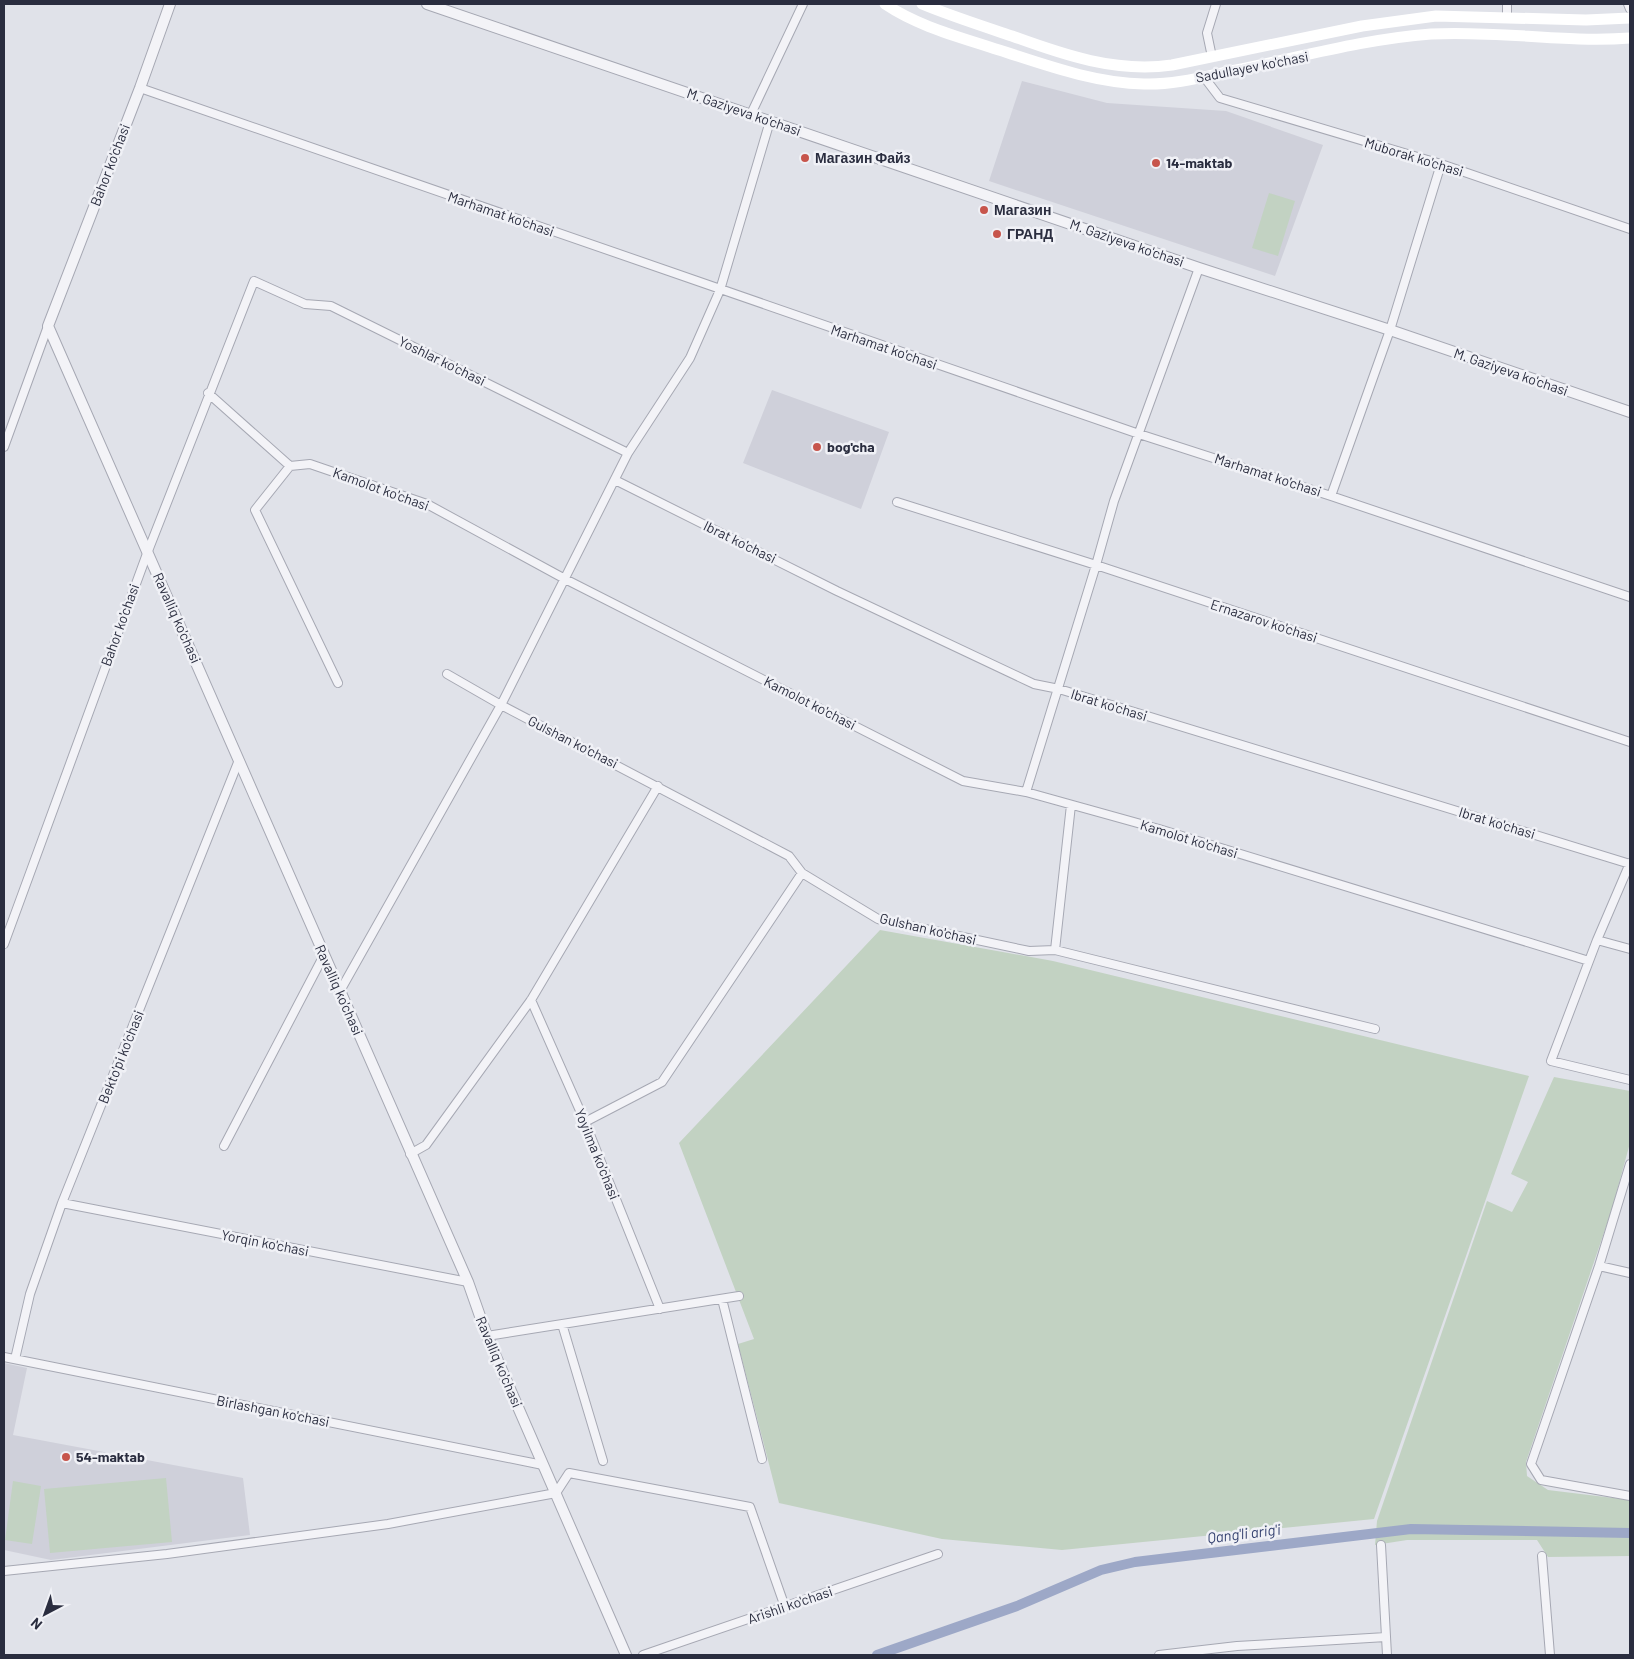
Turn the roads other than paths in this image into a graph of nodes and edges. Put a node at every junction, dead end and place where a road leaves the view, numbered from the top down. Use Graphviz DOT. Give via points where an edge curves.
graph roads {
  1 [pos="170,4"];
  2 [pos="426,4"];
  3 [pos="802,4"];
  4 [pos="885,4"];
  5 [pos="922,4"];
  6 [pos="1216,4"];
  7 [pos="1507,4"];
  8 [pos="1628,4"];
  9 [pos="1630,9"];
  10 [pos="1508,16"];
  11 [pos="1630,18"];
  12 [pos="1630,38"];
  13 [pos="1212,57"];
  14 [pos="1204,77"];
  15 [pos="140,88"];
  16 [pos="751,114"];
  17 [pos="770,121"];
  18 [pos="1441,164"];
  19 [pos="1630,229"];
  20 [pos="1199,268"];
  21 [pos="254,281"];
  22 [pos="720,290"];
  23 [pos="48,326"];
  24 [pos="1390,330"];
  25 [pos="208,393"];
  26 [pos="1630,412"];
  27 [pos="1139,434"];
  28 [pos="4,447"];
  29 [pos="628,453"];
  30 [pos="290,466"];
  31 [pos="615,480"];
  32 [pos="1331,496"];
  33 [pos="897,502"];
  34 [pos="148,551"];
  35 [pos="1096,565"];
  36 [pos="565,578"];
  37 [pos="1630,597"];
  38 [pos="447,674"];
  39 [pos="338,683"];
  40 [pos="1059,689"];
  41 [pos="501,705"];
  42 [pos="1630,742"];
  43 [pos="239,760"];
  44 [pos="658,786"];
  45 [pos="1026,792"];
  46 [pos="1071,805"];
  47 [pos="1630,864"];
  48 [pos="802,873"];
  49 [pos="1597,940"];
  50 [pos="4,944"];
  51 [pos="1630,949"];
  52 [pos="1055,950"];
  53 [pos="324,956"];
  54 [pos="1589,961"];
  55 [pos="340,991"];
  56 [pos="531,1000"];
  57 [pos="1375,1028"];
  58 [pos="1630,1080"];
  59 [pos="585,1122"];
  60 [pos="224,1146"];
  61 [pos="410,1154"];
  62 [pos="1630,1164"];
  63 [pos="62,1203"];
  64 [pos="1599,1266"];
  65 [pos="1630,1273"];
  66 [pos="468,1282"];
  67 [pos="740,1296"];
  68 [pos="722,1299"];
  69 [pos="660,1309"];
  70 [pos="562,1324"];
  71 [pos="488,1336"];
  72 [pos="4,1357"];
  73 [pos="15,1359"];
  74 [pos="762,1459"];
  75 [pos="603,1461"];
  76 [pos="543,1465"];
  77 [pos="556,1493"];
  78 [pos="1630,1496"];
  79 [pos="1381,1545"];
  80 [pos="938,1554"];
  81 [pos="1542,1556"];
  82 [pos="4,1570"];
  83 [pos="786,1606"];
  84 [pos="1386,1637"];
  85 [pos="626,1655"];
  86 [pos="643,1655"];
  87 [pos="1159,1655"];
  88 [pos="1387,1655"];
  89 [pos="1550,1655"];
  1 -- 15 [label="street, Bahor ko'chasi"];
  2 -- 16 [label="street, M. Gaziyeva ko'chasi"];
  3 -- 16 [label="street"];
  4 -- 14 [label="main road, Sadullayev ko'chasi" via="936,29 1088,77 1146,84"];
  5 -- 13 [label="main road" via="1053,51 1111,65 1151,68"];
  6 -- 13 [label="street" via="1208,33"];
  7 -- 10 [label="street"];
  8 -- 9 [label="street"];
  10 -- 11 [label="main road" via="1586,20"];
  10 -- 13 [label="main road" via="1436,16 1397,20"];
  12 -- 14 [label="main road, Sadullayev ko'chasi" via="1432,34 1365,44"];
  14 -- 18 [label="street, Muborak ko'chasi" via="1220,98"];
  15 -- 22 [label="street, Marhamat ko'chasi"];
  15 -- 23 [label="street, Bahor ko'chasi"];
  16 -- 17 [label="street, M. Gaziyeva ko'chasi"];
  17 -- 20 [label="street, M. Gaziyeva ko'chasi"];
  17 -- 22 [label="street"];
  18 -- 19 [label="street, Muborak ko'chasi"];
  18 -- 24 [label="street"];
  20 -- 24 [label="street, M. Gaziyeva ko'chasi"];
  20 -- 27 [label="street"];
  21 -- 25 [label="street, Bahor ko'chasi"];
  21 -- 29 [label="street, Yoshlar ko'chasi" via="305,304 331,306"];
  22 -- 27 [label="street, Marhamat ko'chasi"];
  22 -- 29 [label="street" via="690,358"];
  23 -- 28 [label="street"];
  23 -- 34 [label="street, Ravalliq ko'chasi"];
  24 -- 26 [label="street, M. Gaziyeva ko'chasi"];
  24 -- 32 [label="street"];
  25 -- 30 [label="street"];
  25 -- 34 [label="street, Bahor ko'chasi"];
  27 -- 32 [label="street, Marhamat ko'chasi"];
  27 -- 35 [label="street" via="1114,501"];
  29 -- 31 [label="street"];
  30 -- 36 [label="street, Kamolot ko'chasi" via="310,464 427,504"];
  30 -- 39 [label="street" via="255,510"];
  31 -- 36 [label="street"];
  31 -- 40 [label="street, Ibrat ko'chasi" via="837,591 1034,684"];
  32 -- 37 [label="street, Marhamat ko'chasi"];
  33 -- 35 [label="street, Ernazarov ko'chasi"];
  34 -- 43 [label="street, Ravalliq ko'chasi"];
  34 -- 50 [label="street, Bahor ko'chasi"];
  35 -- 40 [label="street"];
  35 -- 42 [label="street, Ernazarov ko'chasi"];
  36 -- 41 [label="street"];
  36 -- 45 [label="street, Kamolot ko'chasi" via="963,781"];
  38 -- 41 [label="street, Gulshan ko'chasi"];
  40 -- 45 [label="street"];
  40 -- 47 [label="street, Ibrat ko'chasi"];
  41 -- 44 [label="street, Gulshan ko'chasi"];
  41 -- 55 [label="street"];
  43 -- 53 [label="street, Ravalliq ko'chasi"];
  43 -- 63 [label="street, Bekto'pi ko'chasi"];
  44 -- 48 [label="street, Gulshan ko'chasi" via="789,856"];
  44 -- 56 [label="street"];
  45 -- 46 [label="street, Kamolot ko'chasi"];
  46 -- 52 [label="street"];
  46 -- 54 [label="street, Kamolot ko'chasi"];
  47 -- 49 [label="street"];
  48 -- 52 [label="street, Gulshan ko'chasi" via="878,919 1029,950"];
  48 -- 59 [label="street" via="662,1082"];
  49 -- 51 [label="street"];
  49 -- 54 [label="street"];
  52 -- 57 [label="street, Gulshan ko'chasi"];
  53 -- 55 [label="street, Ravalliq ko'chasi"];
  53 -- 60 [label="street"];
  54 -- 58 [label="street" via="1551,1061"];
  55 -- 61 [label="street, Ravalliq ko'chasi"];
  56 -- 59 [label="street, Yoyilma ko'chasi"];
  56 -- 61 [label="street" via="426,1145"];
  59 -- 69 [label="street, Yoyilma ko'chasi"];
  61 -- 66 [label="street, Ravalliq ko'chasi"];
  62 -- 64 [label="street"];
  63 -- 66 [label="street, Yorqin ko'chasi"];
  63 -- 73 [label="street, Bekto'pi ko'chasi" via="30,1294"];
  64 -- 65 [label="street"];
  64 -- 78 [label="street" via="1532,1464 1541,1480"];
  66 -- 71 [label="street, Ravalliq ko'chasi"];
  67 -- 68 [label="street"];
  68 -- 69 [label="street"];
  68 -- 74 [label="street"];
  69 -- 70 [label="street"];
  70 -- 71 [label="street"];
  70 -- 75 [label="street"];
  71 -- 76 [label="street, Ravalliq ko'chasi"];
  72 -- 73 [label="street, Birlashgan ko'chasi"];
  73 -- 76 [label="street, Birlashgan ko'chasi"];
  76 -- 77 [label="street, Ravalliq ko'chasi"];
  77 -- 82 [label="street" via="388,1524 167,1554"];
  77 -- 83 [label="street" via="569,1473 750,1507"];
  77 -- 85 [label="street, Ravalliq ko'chasi"];
  79 -- 84 [label="street"];
  80 -- 83 [label="street, Arishli ko'chasi"];
  81 -- 89 [label="street"];
  83 -- 86 [label="street, Arishli ko'chasi"];
  84 -- 87 [label="street" via="1237,1646"];
  84 -- 88 [label="street"];
}
